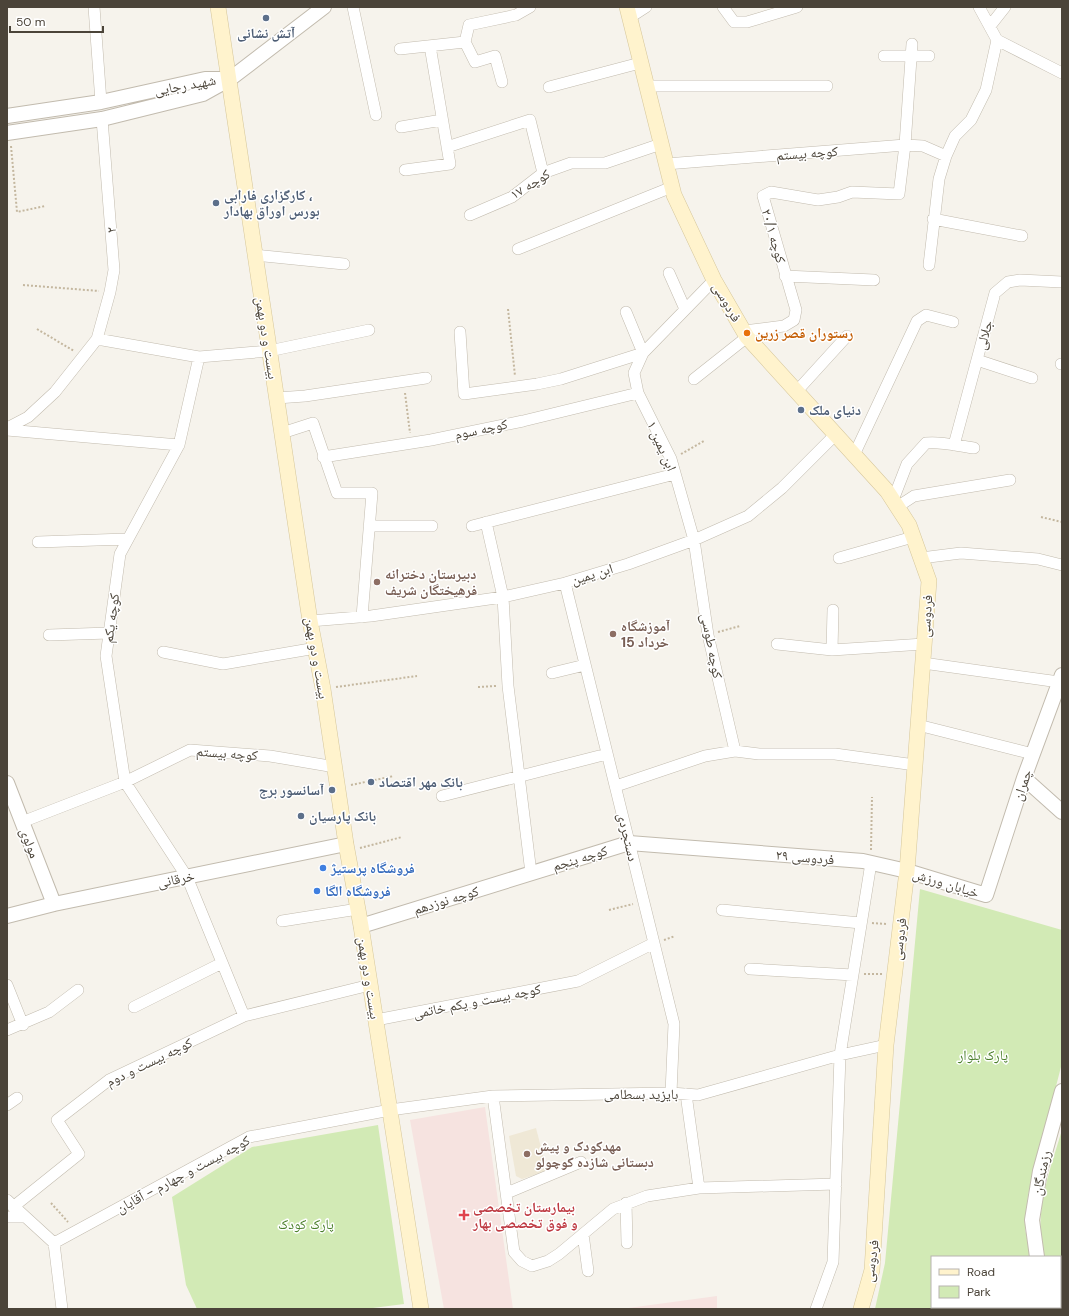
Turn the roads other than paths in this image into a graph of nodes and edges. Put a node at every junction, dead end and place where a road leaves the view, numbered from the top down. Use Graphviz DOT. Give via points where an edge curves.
graph roads {
  1 [pos="94,7"];
  2 [pos="218,7"];
  3 [pos="324,7"];
  4 [pos="353,7"];
  5 [pos="530,7"];
  6 [pos="646,7"];
  7 [pos="723,7"];
  8 [pos="797,7"];
  9 [pos="979,7"];
  10 [pos="1005,7"];
  11 [pos="628,12"];
  12 [pos="990,26"];
  13 [pos="997,40"];
  14 [pos="465,42"];
  15 [pos="912,44"];
  16 [pos="430,46"];
  17 [pos="400,49"];
  18 [pos="884,56"];
  19 [pos="911,56"];
  20 [pos="929,56"];
  21 [pos="640,63"];
  22 [pos="1062,73"];
  23 [pos="230,78"];
  24 [pos="502,82"];
  25 [pos="646,86"];
  26 [pos="827,86"];
  27 [pos="549,88"];
  28 [pos="101,102"];
  29 [pos="376,115"];
  30 [pos="7,116"];
  31 [pos="102,119"];
  32 [pos="442,120"];
  33 [pos="401,127"];
  34 [pos="8,133"];
  35 [pos="661,144"];
  36 [pos="905,146"];
  37 [pos="447,147"];
  38 [pos="946,156"];
  39 [pos="666,164"];
  40 [pos="405,170"];
  41 [pos="543,173"];
  42 [pos="672,187"];
  43 [pos="470,215"];
  44 [pos="933,219"];
  45 [pos="1022,236"];
  46 [pos="518,249"];
  47 [pos="254,255"];
  48 [pos="344,264"];
  49 [pos="929,264"];
  50 [pos="669,273"];
  51 [pos="786,276"];
  52 [pos="714,280"];
  53 [pos="874,280"];
  54 [pos="1062,282"];
  55 [pos="685,309"];
  56 [pos="626,312"];
  57 [pos="953,322"];
  58 [pos="369,330"];
  59 [pos="460,332"];
  60 [pos="746,334"];
  61 [pos="847,336"];
  62 [pos="97,339"];
  63 [pos="269,351"];
  64 [pos="643,353"];
  65 [pos="200,357"];
  66 [pos="977,360"];
  67 [pos="426,378"];
  68 [pos="1032,378"];
  69 [pos="694,379"];
  70 [pos="796,392"];
  71 [pos="638,393"];
  72 [pos="277,398"];
  73 [pos="7,429"];
  74 [pos="282,433"];
  75 [pos="835,435"];
  76 [pos="179,445"];
  77 [pos="954,445"];
  78 [pos="974,448"];
  79 [pos="854,455"];
  80 [pos="323,457"];
  81 [pos="675,474"];
  82 [pos="1010,480"];
  83 [pos="895,503"];
  84 [pos="486,522"];
  85 [pos="370,526"];
  86 [pos="432,526"];
  87 [pos="472,526"];
  88 [pos="913,537"];
  89 [pos="126,539"];
  90 [pos="694,540"];
  91 [pos="38,542"];
  92 [pos="839,558"];
  93 [pos="920,558"];
  94 [pos="1062,565"];
  95 [pos="565,582"];
  96 [pos="503,597"];
  97 [pos="833,610"];
  98 [pos="362,617"];
  99 [pos="310,621"];
  100 [pos="109,633"];
  101 [pos="49,635"];
  102 [pos="777,644"];
  103 [pos="924,644"];
  104 [pos="316,648"];
  105 [pos="832,650"];
  106 [pos="162,652"];
  107 [pos="923,663"];
  108 [pos="585,666"];
  109 [pos="552,673"];
  110 [pos="1061,679"];
  111 [pos="918,725"];
  112 [pos="735,751"];
  113 [pos="607,754"];
  114 [pos="1033,754"];
  115 [pos="915,765"];
  116 [pos="335,767"];
  117 [pos="519,775"];
  118 [pos="1024,778"];
  119 [pos="125,782"];
  120 [pos="7,783"];
  121 [pos="616,786"];
  122 [pos="442,796"];
  123 [pos="11,805"];
  124 [pos="1062,812"];
  125 [pos="22,822"];
  126 [pos="629,843"];
  127 [pos="347,848"];
  128 [pos="871,863"];
  129 [pos="907,871"];
  130 [pos="531,873"];
  131 [pos="187,877"];
  132 [pos="986,895"];
  133 [pos="54,904"];
  134 [pos="358,909"];
  135 [pos="722,910"];
  136 [pos="7,916"];
  137 [pos="282,921"];
  138 [pos="861,923"];
  139 [pos="361,926"];
  140 [pos="654,943"];
  141 [pos="222,963"];
  142 [pos="750,969"];
  143 [pos="853,974"];
  144 [pos="7,985"];
  145 [pos="370,985"];
  146 [pos="78,990"];
  147 [pos="134,1007"];
  148 [pos="244,1016"];
  149 [pos="376,1020"];
  150 [pos="23,1025"];
  151 [pos="7,1030"];
  152 [pos="886,1045"];
  153 [pos="840,1055"];
  154 [pos="1062,1091"];
  155 [pos="671,1093"];
  156 [pos="686,1094"];
  157 [pos="493,1096"];
  158 [pos="17,1098"];
  159 [pos="7,1105"];
  160 [pos="390,1110"];
  161 [pos="581,1162"];
  162 [pos="836,1184"];
  163 [pos="699,1188"];
  164 [pos="507,1193"];
  165 [pos="626,1203"];
  166 [pos="10,1204"];
  167 [pos="7,1217"];
  168 [pos="24,1217"];
  169 [pos="584,1234"];
  170 [pos="54,1243"];
  171 [pos="627,1243"];
  172 [pos="1037,1256"];
  173 [pos="588,1271"];
  174 [pos="62,1309"];
  175 [pos="421,1309"];
  176 [pos="816,1309"];
  177 [pos="861,1309"];
  1 -- 28 [label="street"];
  2 -- 23 [label="main road, بیست و دو بهمن"];
  3 -- 23 [label="street"];
  4 -- 29 [label="street"];
  5 -- 14 [label="street" via="516,15 469,25"];
  6 -- 11 [label="street"];
  7 -- 8 [label="street" via="734,22 747,22"];
  9 -- 12 [label="street"];
  10 -- 12 [label="street"];
  11 -- 21 [label="main road, فردوسی"];
  12 -- 13 [label="street"];
  13 -- 22 [label="street"];
  13 -- 38 [label="street" via="986,90 971,120 955,136"];
  14 -- 16 [label="street"];
  14 -- 24 [label="street" via="475,62 495,56"];
  15 -- 19 [label="street, کوچه ۲۰/۱"];
  16 -- 17 [label="street"];
  16 -- 32 [label="street"];
  18 -- 19 [label="street"];
  19 -- 20 [label="street"];
  19 -- 36 [label="street, کوچه ۲۰/۱"];
  21 -- 25 [label="main road, فردوسی"];
  21 -- 27 [label="street"];
  23 -- 28 [label="street, شهید رجایی" via="205,79"];
  23 -- 31 [label="street, شهید رجایی" via="203,94"];
  23 -- 47 [label="main road, بیست و دو بهمن"];
  25 -- 26 [label="street"];
  25 -- 35 [label="main road, فردوسی"];
  28 -- 30 [label="street, شهید رجایی"];
  31 -- 34 [label="street, شهید رجایی"];
  31 -- 62 [label="street, ۲" via="114,270"];
  32 -- 33 [label="street"];
  32 -- 37 [label="street"];
  35 -- 39 [label="main road, فردوسی"];
  35 -- 41 [label="street, ۱۷ کوچه" via="605,163 571,163"];
  36 -- 38 [label="street, کوچه بیستم" via="923,146"];
  36 -- 39 [label="street, کوچه بیستم"];
  36 -- 51 [label="street, کوچه ۲۰/۱" via="899,194 852,192 818,200 771,192 763,196"];
  37 -- 40 [label="street" via="450,164"];
  37 -- 41 [label="street" via="530,120"];
  38 -- 44 [label="street" via="939,179"];
  39 -- 42 [label="main road, فردوسی"];
  41 -- 43 [label="street, ۱۷ کوچه" via="512,197"];
  42 -- 46 [label="street"];
  42 -- 52 [label="main road, فردوسی"];
  44 -- 45 [label="street"];
  44 -- 49 [label="street"];
  47 -- 48 [label="street"];
  47 -- 63 [label="main road, بیست و دو بهمن"];
  50 -- 55 [label="street"];
  51 -- 53 [label="street"];
  51 -- 60 [label="street, کوچه ۲۰/۱" via="796,310 794,320 784,326"];
  52 -- 55 [label="street"];
  52 -- 60 [label="main road, فردوسی"];
  54 -- 66 [label="street, جلالی" via="1020,280 1008,282 995,293"];
  55 -- 64 [label="street"];
  56 -- 64 [label="street"];
  57 -- 79 [label="street" via="926,316 917,321"];
  58 -- 63 [label="street"];
  59 -- 64 [label="street" via="464,394 561,379"];
  60 -- 69 [label="street"];
  60 -- 70 [label="main road, فردوسی"];
  61 -- 70 [label="street"];
  62 -- 65 [label="street"];
  62 -- 73 [label="street" via="56,392 28,418"];
  63 -- 65 [label="street"];
  63 -- 72 [label="main road, بیست و دو بهمن"];
  64 -- 71 [label="street, ابن یمین ۱" via="634,373"];
  65 -- 76 [label="street, کوچه یکم"];
  66 -- 68 [label="street"];
  66 -- 77 [label="street, جلالی"];
  67 -- 72 [label="street"];
  70 -- 75 [label="main road, فردوسی"];
  71 -- 80 [label="street, کوچه سوم" via="523,421 411,444"];
  71 -- 81 [label="street, ابن یمین ۱" via="671,459"];
  72 -- 74 [label="main road, بیست و دو بهمن"];
  73 -- 76 [label="street"];
  74 -- 80 [label="street" via="313,423"];
  74 -- 99 [label="main road, بیست و دو بهمن"];
  75 -- 79 [label="main road, فردوسی"];
  75 -- 90 [label="street, ابن یمین" via="782,488 748,516"];
  76 -- 89 [label="street, کوچه یکم"];
  77 -- 78 [label="street"];
  77 -- 83 [label="street" via="940,441 926,443 907,464"];
  79 -- 83 [label="main road, فردوسی"];
  80 -- 85 [label="street" via="337,493 372,493"];
  81 -- 84 [label="street"];
  81 -- 90 [label="street, ابن یمین ۱"];
  82 -- 83 [label="street" via="914,496"];
  83 -- 88 [label="main road, فردوسی"];
  84 -- 87 [label="street"];
  84 -- 96 [label="street"];
  85 -- 86 [label="street"];
  85 -- 98 [label="street"];
  88 -- 92 [label="street"];
  88 -- 93 [label="main road, فردوسی"];
  89 -- 91 [label="street"];
  89 -- 100 [label="street, کوچه یکم" via="120,554"];
  90 -- 95 [label="street, ابن یمین" via="628,564"];
  90 -- 112 [label="street, کوچه طوسی" via="708,635"];
  93 -- 94 [label="street" via="961,553 1038,559"];
  93 -- 103 [label="main road, فردوسی" via="929,581"];
  95 -- 96 [label="street, ابن یمین"];
  95 -- 108 [label="street, دستجردی"];
  96 -- 98 [label="street, ابن یمین"];
  96 -- 117 [label="street" via="508,686"];
  97 -- 105 [label="street"];
  98 -- 99 [label="street, ابن یمین"];
  99 -- 104 [label="main road, بیست و دو بهمن"];
  100 -- 101 [label="street"];
  100 -- 119 [label="street, کوچه یکم" via="106,656"];
  102 -- 105 [label="street"];
  103 -- 105 [label="street"];
  103 -- 107 [label="main road, فردوسی"];
  104 -- 106 [label="street" via="222,664"];
  104 -- 116 [label="main road, بیست و دو بهمن"];
  107 -- 110 [label="street"];
  107 -- 111 [label="main road, فردوسی"];
  108 -- 109 [label="street"];
  108 -- 113 [label="street, دستجردی"];
  110 -- 114 [label="street, چمران"];
  111 -- 114 [label="street"];
  111 -- 115 [label="main road, فردوسی"];
  112 -- 115 [label="street" via="759,754 835,754"];
  112 -- 121 [label="street" via="705,756"];
  113 -- 117 [label="street"];
  113 -- 121 [label="street, دستجردی"];
  114 -- 118 [label="street, چمران"];
  115 -- 129 [label="main road, فردوسی"];
  116 -- 119 [label="street, کوچه بیستم" via="270,756 190,750"];
  116 -- 127 [label="main road, بیست و دو بهمن"];
  117 -- 122 [label="street"];
  117 -- 130 [label="street"];
  118 -- 124 [label="street"];
  118 -- 132 [label="street, چمران"];
  119 -- 125 [label="street, کوچه بیستم"];
  119 -- 131 [label="street, کوچه یکم"];
  120 -- 123 [label="street, مولوی"];
  121 -- 126 [label="street, دستجردی"];
  123 -- 125 [label="street, مولوی"];
  125 -- 133 [label="street, مولوی"];
  126 -- 128 [label="street, فردوسی ۲۹"];
  126 -- 130 [label="street, کوچه پنجم"];
  126 -- 140 [label="street, دستجردی"];
  127 -- 131 [label="street, خرقانی"];
  127 -- 134 [label="main road, بیست و دو بهمن"];
  128 -- 129 [label="street, فردوسی ۲۹"];
  128 -- 138 [label="street"];
  129 -- 132 [label="street, خیابان ورزش"];
  129 -- 152 [label="main road, فردوسی"];
  130 -- 139 [label="street, کوچه نوزدهم"];
  131 -- 133 [label="street, خرقانی"];
  131 -- 141 [label="street, کوچه یکم"];
  133 -- 136 [label="street, خرقانی"];
  134 -- 137 [label="street"];
  134 -- 139 [label="main road, بیست و دو بهمن"];
  135 -- 138 [label="street"];
  138 -- 143 [label="street"];
  139 -- 145 [label="main road, بیست و دو بهمن"];
  140 -- 149 [label="street, کوچه بیست و یکم خاتمی" via="578,981"];
  140 -- 155 [label="street, دستجردی" via="674,1024"];
  141 -- 147 [label="street"];
  141 -- 148 [label="street, کوچه یکم"];
  142 -- 143 [label="street"];
  143 -- 153 [label="street"];
  144 -- 150 [label="street"];
  145 -- 148 [label="street, کوچه بیست و دوم"];
  145 -- 149 [label="main road, بیست و دو بهمن"];
  146 -- 150 [label="street" via="49,1012"];
  148 -- 166 [label="street, کوچه بیست و دوم" via="109,1080 57,1120 79,1154"];
  149 -- 160 [label="main road, بیست و دو بهمن"];
  150 -- 151 [label="street"];
  152 -- 153 [label="street, بایزید بسطامی"];
  152 -- 177 [label="main road, فردوسی" via="872,1270"];
  153 -- 156 [label="street, بایزید بسطامی" via="698,1095"];
  153 -- 162 [label="street"];
  154 -- 172 [label="street, رزمندگان" via="1040,1171 1032,1220"];
  155 -- 156 [label="street, بایزید بسطامی"];
  155 -- 157 [label="street, بایزید بسطامی"];
  156 -- 163 [label="street"];
  157 -- 160 [label="street, بایزید بسطامی"];
  157 -- 164 [label="street"];
  158 -- 159 [label="street"];
  160 -- 170 [label="street, کوچه بیست و چهارم - آقایان" via="249,1137"];
  160 -- 175 [label="main road, بیست و دو بهمن"];
  161 -- 164 [label="street"];
  162 -- 163 [label="street"];
  162 -- 176 [label="street" via="832,1262"];
  163 -- 165 [label="street" via="647,1196"];
  164 -- 169 [label="street" via="514,1252 522,1261 532,1266 548,1261"];
  165 -- 169 [label="street" via="612,1210"];
  165 -- 171 [label="street"];
  166 -- 168 [label="street"];
  167 -- 168 [label="street"];
  168 -- 170 [label="street"];
  169 -- 173 [label="street"];
  170 -- 174 [label="street"];
}
